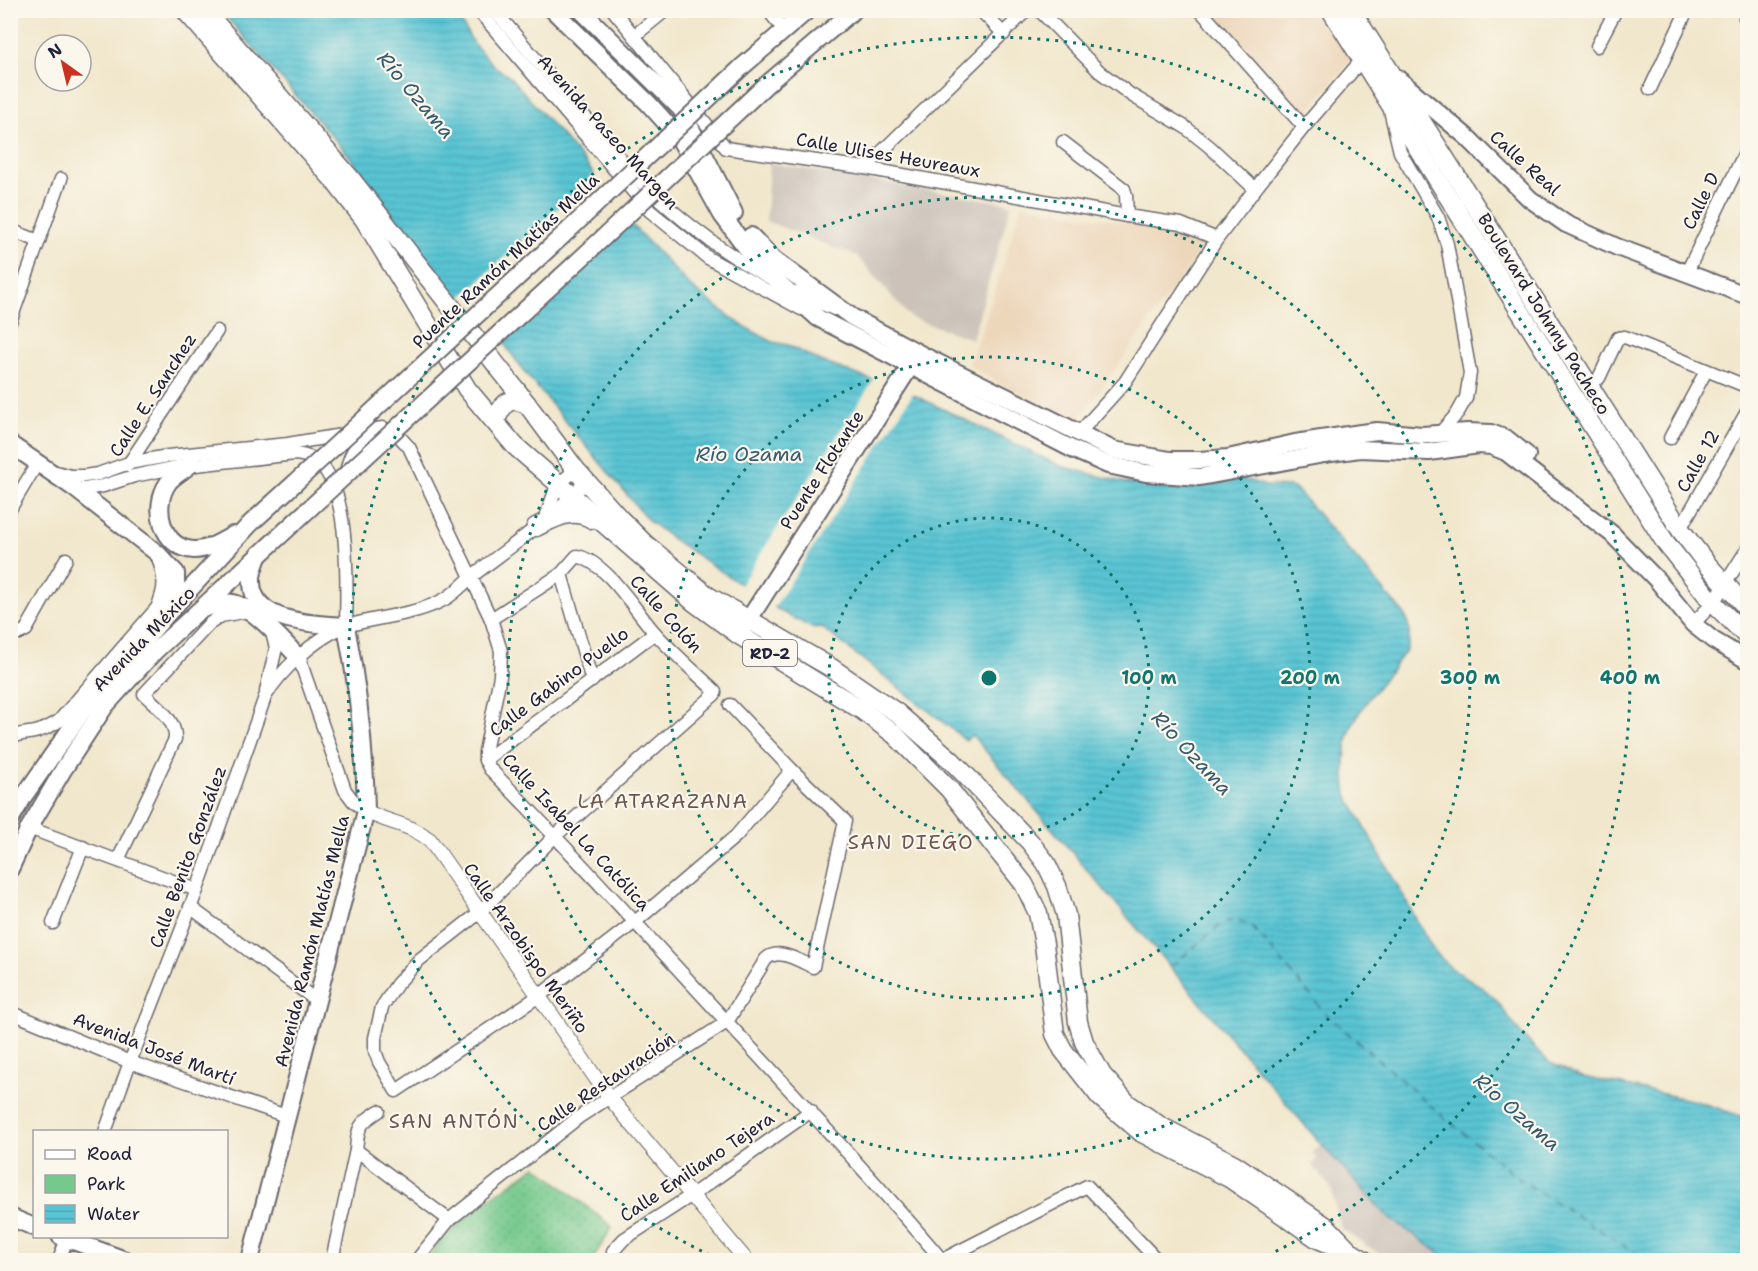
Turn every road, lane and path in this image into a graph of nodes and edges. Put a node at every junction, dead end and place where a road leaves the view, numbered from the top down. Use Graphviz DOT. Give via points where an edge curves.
graph roads {
  1 [pos="185,10"];
  2 [pos="204,10"];
  3 [pos="478,10"];
  4 [pos="494,10"];
  5 [pos="553,10"];
  6 [pos="581,10"];
  7 [pos="613,10"];
  8 [pos="666,10"];
  9 [pos="768,10"];
  10 [pos="808,10"];
  11 [pos="854,10"];
  12 [pos="980,10"];
  13 [pos="1027,10"];
  14 [pos="1039,10"];
  15 [pos="1200,10"];
  16 [pos="1331,10"];
  17 [pos="1351,10"];
  18 [pos="1616,10"];
  19 [pos="1687,10"];
  20 [pos="784,30"];
  21 [pos="1004,34"];
  22 [pos="634,36"];
  23 [pos="1596,46"];
  24 [pos="1368,53"];
  25 [pos="1391,74"];
  26 [pos="1650,89"];
  27 [pos="1388,103"];
  28 [pos="1304,127"];
  29 [pos="1063,142"];
  30 [pos="1748,146"];
  31 [pos="865,168"];
  32 [pos="60,179"];
  33 [pos="1255,189"];
  34 [pos="1127,216"];
  35 [pos="10,230"];
  36 [pos="1217,239"];
  37 [pos="39,241"];
  38 [pos="740,253"];
  39 [pos="1687,272"];
  40 [pos="780,284"];
  41 [pos="1745,290"];
  42 [pos="852,317"];
  43 [pos="818,318"];
  44 [pos="10,322"];
  45 [pos="217,331"];
  46 [pos="916,359"];
  47 [pos="1706,371"];
  48 [pos="1599,378"];
  49 [pos="1748,387"];
  50 [pos="527,404"];
  51 [pos="1748,410"];
  52 [pos="495,421"];
  53 [pos="383,428"];
  54 [pos="1079,433"];
  55 [pos="1438,434"];
  56 [pos="1670,438"];
  57 [pos="10,444"];
  58 [pos="129,463"];
  59 [pos="190,465"];
  60 [pos="45,467"];
  61 [pos="581,476"];
  62 [pos="121,480"];
  63 [pos="295,483"];
  64 [pos="557,485"];
  65 [pos="74,488"];
  66 [pos="572,497"];
  67 [pos="340,507"];
  68 [pos="10,509"];
  69 [pos="251,523"];
  70 [pos="541,523"];
  71 [pos="602,524"];
  72 [pos="1680,529"];
  73 [pos="1748,548"];
  74 [pos="157,553"];
  75 [pos="259,554"];
  76 [pos="66,559"];
  77 [pos="561,574"];
  78 [pos="471,577"];
  79 [pos="1658,580"];
  80 [pos="1725,585"];
  81 [pos="1713,603"];
  82 [pos="1748,609"];
  83 [pos="197,611"];
  84 [pos="248,612"];
  85 [pos="168,613"];
  86 [pos="491,619"];
  87 [pos="748,621"];
  88 [pos="1693,624"];
  89 [pos="346,626"];
  90 [pos="270,628"];
  91 [pos="10,631"];
  92 [pos="655,633"];
  93 [pos="1748,638"];
  94 [pos="299,658"];
  95 [pos="1748,661"];
  96 [pos="592,681"];
  97 [pos="264,697"];
  98 [pos="730,705"];
  99 [pos="10,738"];
  100 [pos="485,760"];
  101 [pos="792,770"];
  102 [pos="17,798"];
  103 [pos="366,811"];
  104 [pos="10,820"];
  105 [pos="29,828"];
  106 [pos="555,836"];
  107 [pos="83,848"];
  108 [pos="118,860"];
  109 [pos="10,869"];
  110 [pos="197,890"];
  111 [pos="190,907"];
  112 [pos="479,913"];
  113 [pos="634,922"];
  114 [pos="53,923"];
  115 [pos="538,996"];
  116 [pos="317,1001"];
  117 [pos="10,1012"];
  118 [pos="727,1022"];
  119 [pos="130,1062"];
  120 [pos="609,1097"];
  121 [pos="379,1111"];
  122 [pos="811,1111"];
  123 [pos="286,1116"];
  124 [pos="105,1130"];
  125 [pos="356,1150"];
  126 [pos="692,1195"];
  127 [pos="10,1217"];
  128 [pos="449,1220"];
  129 [pos="33,1227"];
  130 [pos="65,1238"];
  131 [pos="68,1238"];
  132 [pos="1358,1257"];
  133 [pos="59,1260"];
  134 [pos="125,1260"];
  135 [pos="250,1260"];
  136 [pos="332,1260"];
  137 [pos="417,1260"];
  138 [pos="613,1260"];
  139 [pos="746,1260"];
  140 [pos="942,1260"];
  141 [pos="1157,1260"];
  1 -- 52 [label="main road, RD-2" via="364,219 439,345"];
  2 -- 50 [label="main road, RD-2" via="351,179"];
  3 -- 43 [label="street, Avenida Paseo Margen" via="650,211 708,258"];
  4 -- 38 [label="street, Avenida Paseo Margen" via="661,202 691,227"];
  5 -- 38 [label="main road" via="678,136"];
  6 -- 42 [label="main road" via="681,109 732,210 756,242"];
  7 -- 22 [label="street, Calle Ulises Heureaux"];
  8 -- 22 [label="street"];
  9 -- 20 [label="street"];
  10 -- 20 [label="main road, Puente Ramón Matías Mella"];
  11 -- 75 [label="main road, Avenida México, bridge" via="767,84"];
  12 -- 21 [label="street"];
  13 -- 21 [label="street"];
  14 -- 33 [label="street" via="1100,72 1185,127"];
  15 -- 28 [label="street"];
  16 -- 24 [label="main road, Boulevard Johnny Pacheco"];
  17 -- 24 [label="main road, Boulevard Johnny Pacheco"];
  18 -- 23 [label="street"];
  19 -- 26 [label="street"];
  20 -- 63 [label="main road, Puente Ramón Matías Mella, bridge"];
  21 -- 31 [label="street"];
  22 -- 31 [label="street, Calle Ulises Heureaux" via="726,148"];
  24 -- 25 [label="main road, Boulevard Johnny Pacheco"];
  24 -- 27 [label="main road, Boulevard Johnny Pacheco"];
  24 -- 28 [label="street"];
  25 -- 39 [label="main road, Calle Real" via="1468,138 1530,199 1566,224"];
  25 -- 72 [label="main road, Boulevard Johnny Pacheco"];
  27 -- 55 [label="street, Boulevard Johnny Pacheco" via="1400,152 1438,217 1447,244 1470,373 1466,398"];
  27 -- 81 [label="main road, Boulevard Johnny Pacheco" via="1665,542"];
  28 -- 33 [label="street"];
  29 -- 34 [label="street" via="1124,189"];
  30 -- 39 [label="street, Calle D"];
  31 -- 34 [label="street, Calle Ulises Heureaux"];
  32 -- 37 [label="street"];
  33 -- 36 [label="street"];
  34 -- 36 [label="street, Calle Ulises Heureaux" via="1181,224"];
  35 -- 37 [label="street"];
  36 -- 54 [label="street" via="1125,382"];
  37 -- 44 [label="street"];
  38 -- 40 [label="main road"];
  39 -- 41 [label="main road, Calle Real"];
  40 -- 42 [label="street"];
  40 -- 43 [label="main road"];
  42 -- 46 [label="main road"];
  43 -- 46 [label="main road"];
  45 -- 58 [label="street, Calle E. Sanchez"];
  46 -- 54 [label="main road"];
  46 -- 79 [label="main road" via="1072,449 1108,465 1146,473 1200,477 1360,449 1429,452 1491,446 1506,452 1612,534"];
  46 -- 87 [label="main road, Puente Flotante"];
  47 -- 48 [label="street" via="1621,336"];
  47 -- 49 [label="street"];
  47 -- 56 [label="street"];
  50 -- 52 [label="main road" via="510,400 502,406"];
  50 -- 61 [label="main road, RD-2"];
  51 -- 72 [label="street, Calle 12"];
  52 -- 64 [label="main road, RD-2" via="515,446"];
  53 -- 58 [label="street"];
  53 -- 67 [label="street" via="362,438 348,459"];
  53 -- 78 [label="street, Calle Isabel La Católica" via="396,433 409,447"];
  54 -- 55 [label="main road" via="1113,450 1169,460 1228,458 1377,431"];
  55 -- 79 [label="main road" via="1491,433 1507,439 1619,525 1650,563"];
  57 -- 60 [label="main road, Avenida México"];
  58 -- 60 [label="street" via="84,476"];
  58 -- 62 [label="street, Calle E. Sanchez"];
  59 -- 62 [label="street"];
  59 -- 67 [label="street" via="308,456 321,464 328,475"];
  59 -- 69 [label="main road" via="169,482 161,498 162,523 174,542 195,550 216,545"];
  60 -- 65 [label="main road, Avenida México"];
  60 -- 68 [label="street"];
  61 -- 64 [label="street"];
  61 -- 66 [label="street, Calle Benito González"];
  61 -- 87 [label="main road, RD-2" via="674,570"];
  62 -- 65 [label="street"];
  63 -- 69 [label="main road, Avenida México"];
  64 -- 66 [label="main road, RD-2"];
  64 -- 70 [label="street" via="554,500"];
  65 -- 74 [label="main road, Avenida México"];
  66 -- 70 [label="street, Calle Benito González"];
  66 -- 71 [label="main road, RD-2"];
  67 -- 89 [label="street" via="346,554"];
  69 -- 85 [label="main road, Avenida México"];
  70 -- 71 [label="main road" via="576,513"];
  70 -- 78 [label="street, Calle Benito González"];
  71 -- 87 [label="main road, RD-2" via="694,602"];
  72 -- 80 [label="main road, Boulevard Johnny Pacheco"];
  73 -- 80 [label="street"];
  74 -- 85 [label="main road, Avenida México" via="176,573 177,590"];
  74 -- 99 [label="street" via="165,590 157,608 59,721 47,729"];
  75 -- 83 [label="main road, Avenida México"];
  75 -- 89 [label="main road" via="252,585 255,596 268,610 307,624"];
  76 -- 91 [label="street" via="26,630"];
  77 -- 86 [label="street"];
  77 -- 92 [label="street, Calle Colón" via="577,556 590,561 615,583"];
  77 -- 96 [label="street"];
  78 -- 86 [label="street, Calle Isabel La Católica"];
  78 -- 89 [label="street, Calle Benito González" via="446,599 422,609"];
  79 -- 88 [label="main road"];
  80 -- 81 [label="street"];
  80 -- 82 [label="main road, Boulevard Johnny Pacheco"];
  81 -- 88 [label="street"];
  81 -- 93 [label="main road, Boulevard Johnny Pacheco"];
  83 -- 84 [label="main road" via="236,603"];
  83 -- 105 [label="main road, Avenida México" via="105,706"];
  84 -- 90 [label="main road"];
  84 -- 108 [label="street" via="221,616 209,624 144,694 171,721 176,729 175,739"];
  85 -- 102 [label="main road, Avenida México" via="87,705"];
  86 -- 100 [label="street, Calle Isabel La Católica" via="501,651 500,676"];
  87 -- 132 [label="main road, RD-2" via="894,734 949,789 1005,858 1038,913 1055,1034 1100,1097 1142,1133 1231,1179 1318,1239"];
  87 -- 132 [label="main road, RD-2" via="830,668 897,713 952,761 1035,849 1058,886 1066,915 1078,1022 1084,1042 1102,1075 1128,1104 1160,1126 1234,1164 1327,1227"];
  88 -- 95 [label="main road"];
  89 -- 94 [label="street, Calle Benito González"];
  89 -- 103 [label="main road, Avenida Ramón Matías Mella" via="365,772"];
  90 -- 94 [label="main road"];
  90 -- 97 [label="street" via="276,648"];
  92 -- 96 [label="street, Calle Gabino Puello"];
  92 -- 106 [label="street, Calle Colón" via="716,694"];
  94 -- 97 [label="street, Calle Benito González"];
  94 -- 103 [label="street, Calle Arzobispo Meriño" via="345,790"];
  96 -- 100 [label="street, Calle Gabino Puello"];
  97 -- 110 [label="street, Calle Benito González"];
  98 -- 101 [label="street"];
  100 -- 106 [label="street, Calle Isabel La Católica"];
  101 -- 113 [label="street" via="736,836"];
  101 -- 118 [label="street, Calle Restauración" via="844,821 813,967 778,953 771,954"];
  102 -- 104 [label="main road, Avenida México"];
  103 -- 112 [label="street, Calle Arzobispo Meriño" via="417,829 430,840"];
  103 -- 116 [label="main road, Avenida Ramón Matías Mella"];
  105 -- 107 [label="street"];
  105 -- 109 [label="main road, Avenida México"];
  106 -- 112 [label="street"];
  106 -- 113 [label="street, Calle Isabel La Católica"];
  107 -- 108 [label="street"];
  107 -- 114 [label="street"];
  108 -- 110 [label="street"];
  110 -- 111 [label="street, Calle Benito González"];
  111 -- 116 [label="street"];
  111 -- 119 [label="street, Calle Benito González"];
  112 -- 115 [label="street, Calle Arzobispo Meriño"];
  112 -- 115 [label="street" via="419,960 382,1007 375,1050 396,1090"];
  113 -- 115 [label="street"];
  113 -- 118 [label="street, Calle Isabel La Católica"];
  115 -- 120 [label="street, Calle Arzobispo Meriño"];
  116 -- 123 [label="main road, Avenida Ramón Matías Mella"];
  117 -- 119 [label="street, Avenida José Martí"];
  118 -- 120 [label="street, Calle Restauración"];
  118 -- 122 [label="street, Calle Isabel La Católica"];
  119 -- 123 [label="street, Avenida José Martí"];
  119 -- 124 [label="street, Calle Benito González"];
  120 -- 126 [label="street, Calle Arzobispo Meriño"];
  120 -- 128 [label="street, Calle Restauración"];
  121 -- 125 [label="street" via="362,1122"];
  122 -- 126 [label="street, Calle Emiliano Tejera"];
  122 -- 140 [label="street, Calle Isabel La Católica"];
  123 -- 135 [label="main road, Avenida Ramón Matías Mella"];
  125 -- 128 [label="street"];
  125 -- 136 [label="street"];
  126 -- 138 [label="street, Calle Emiliano Tejera" via="624,1239 613,1251"];
  126 -- 139 [label="street, Calle Arzobispo Meriño"];
  127 -- 129 [label="main road"];
  128 -- 137 [label="street, Calle Restauración"];
  130 -- 133 [label="street"];
  131 -- 134 [label="main road"];
  140 -- 141 [label="street" via="1087,1186"];
}
